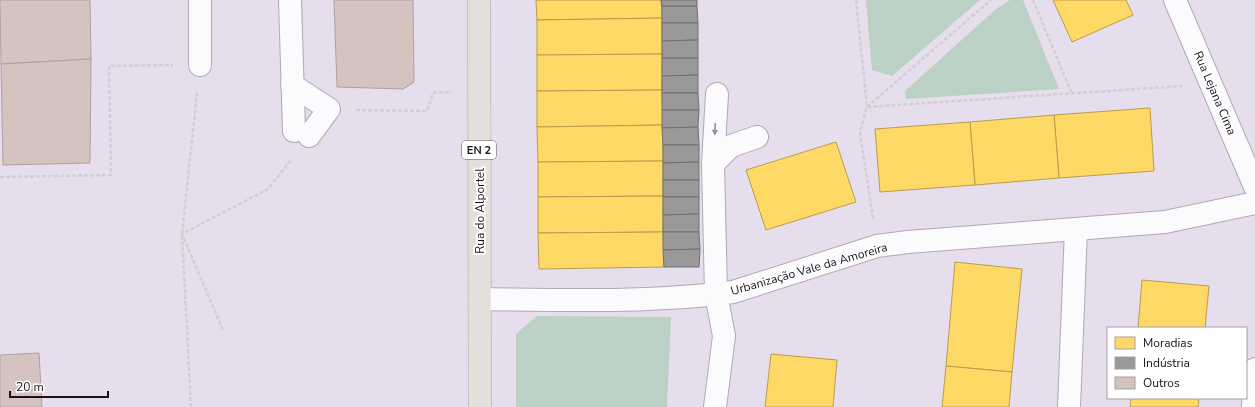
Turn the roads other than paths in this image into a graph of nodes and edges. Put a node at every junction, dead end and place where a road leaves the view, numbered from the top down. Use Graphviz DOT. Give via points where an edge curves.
graph roads {
  1 [pos="200,0"];
  2 [pos="290,0"];
  3 [pos="479,0"];
  4 [pos="1175,0"];
  5 [pos="200,65"];
  6 [pos="292,85"];
  7 [pos="717,94"];
  8 [pos="757,137"];
  9 [pos="713,164"];
  10 [pos="1255,187"];
  11 [pos="1255,203"];
  12 [pos="1076,229"];
  13 [pos="716,294"];
  14 [pos="480,299"];
  15 [pos="1255,369"];
  16 [pos="478,404"];
  17 [pos="715,407"];
  18 [pos="1069,407"];
  19 [pos="1253,407"];
  1 -- 5 [label="street"];
  2 -- 6 [label="street"];
  3 -- 14 [label="main road, Rua do Alportel / EN 2"];
  4 -- 10 [label="street, Rua Lejana Cima"];
  6 -- 6 [label="street" via="301,134 329,109"];
  7 -- 9 [label="street, one-way"];
  8 -- 9 [label="street" via="731,146"];
  9 -- 13 [label="street"];
  11 -- 12 [label="street, Urbanização Vale da Amoreira" via="1164,222"];
  12 -- 13 [label="street, Urbanização Vale da Amoreira" via="877,246 733,292"];
  12 -- 18 [label="street"];
  13 -- 14 [label="street, Urbanização Vale da Amoreira" via="679,299"];
  13 -- 17 [label="street" via="724,336"];
  14 -- 16 [label="main road, Rua do Alportel / EN 2"];
  15 -- 19 [label="street"];
}
